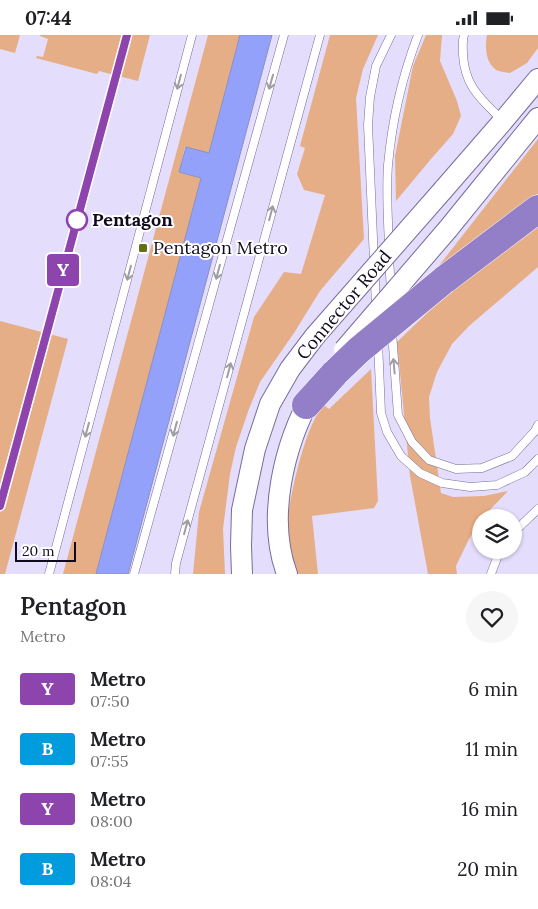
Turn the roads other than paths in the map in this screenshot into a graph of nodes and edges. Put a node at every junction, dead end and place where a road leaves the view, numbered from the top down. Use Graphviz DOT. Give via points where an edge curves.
graph roads {
  1 [pos="192,35"];
  2 [pos="284,35"];
  3 [pos="320,35"];
  4 [pos="391,35"];
  5 [pos="418,35"];
  6 [pos="464,35"];
  7 [pos="538,79"];
  8 [pos="538,117"];
  9 [pos="504,121"];
  10 [pos="538,209"];
  11 [pos="332,370"];
  12 [pos="306,405"];
  13 [pos="538,425"];
  14 [pos="538,459"];
  15 [pos="538,509"];
  16 [pos="522,524"];
  17 [pos="497,559"];
  18 [pos="49,574"];
  19 [pos="134,574"];
  20 [pos="175,574"];
  21 [pos="242,574"];
  22 [pos="287,574"];
  23 [pos="491,574"];
  1 -- 18 [label="lane, one-way"];
  2 -- 19 [label="lane, one-way"];
  20 -- 3 [label="lane, one-way"];
  4 -- 14 [label="lane" via="376,66 368,125 381,413 387,432 401,456 420,473 442,483 470,487 497,485 525,472"];
  13 -- 5 [label="lane, one-way" via="512,455 482,468 456,469 430,460 412,442 398,415 393,359 388,167 392,126"];
  6 -- 9 [label="lane" via="467,78 477,95"];
  7 -- 9 [label="street, Connector Road"];
  8 -- 11 [label="street, Connector Road, bridge"];
  9 -- 21 [label="street, Connector Road, bridge" via="315,336 290,369 270,404 255,449 242,510"];
  10 -- 11 [label="highway, bridge"];
  11 -- 12 [label="highway"];
  12 -- 22 [label="street" via="281,481 278,537"];
  15 -- 16 [label="lane"];
  17 -- 23 [label="lane"];
}
